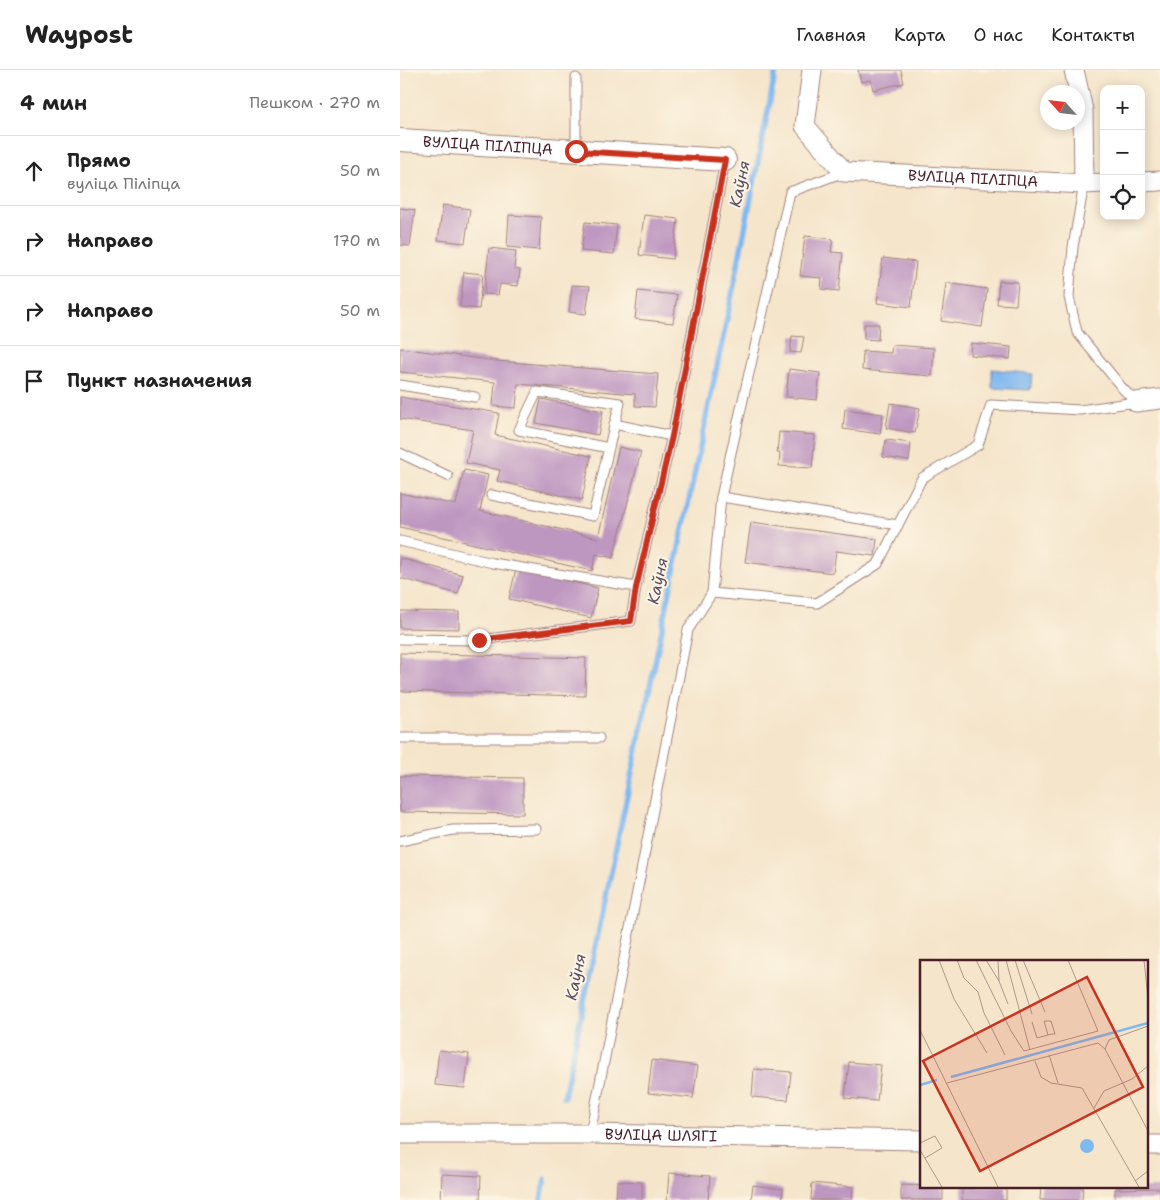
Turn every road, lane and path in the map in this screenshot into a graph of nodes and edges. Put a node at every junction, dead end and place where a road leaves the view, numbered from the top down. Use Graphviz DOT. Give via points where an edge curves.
graph roads {
  1 [pos="812,70"];
  2 [pos="1074,70"];
  3 [pos="576,78"];
  4 [pos="400,140"];
  5 [pos="576,151"];
  6 [pos="725,160"];
  7 [pos="844,172"];
  8 [pos="1160,181"];
  9 [pos="1145,182"];
  10 [pos="1100,183"];
  11 [pos="1084,184"];
  12 [pos="400,385"];
  13 [pos="475,397"];
  14 [pos="1160,399"];
  15 [pos="1136,402"];
  16 [pos="614,424"];
  17 [pos="672,436"];
  18 [pos="609,448"];
  19 [pos="400,453"];
  20 [pos="448,476"];
  21 [pos="491,495"];
  22 [pos="721,497"];
  23 [pos="898,525"];
  24 [pos="400,541"];
  25 [pos="636,588"];
  26 [pos="712,593"];
  27 [pos="400,639"];
  28 [pos="400,738"];
  29 [pos="600,738"];
  30 [pos="536,829"];
  31 [pos="400,841"];
  32 [pos="400,1134"];
  33 [pos="590,1134"];
  34 [pos="920,1140"];
  1 -- 7 [label="street" via="805,126"];
  2 -- 11 [label="street" via="1083,110"];
  3 -- 5 [label="lane"];
  4 -- 5 [label="street, ВУЛІЦА ПІЛІПЦА"];
  5 -- 6 [label="street, ВУЛІЦА ПІЛІПЦА"];
  6 -- 17 [label="lane"];
  7 -- 11 [label="street, ВУЛІЦА ПІЛІПЦА"];
  7 -- 22 [label="lane" via="790,192"];
  8 -- 9 [label="street"];
  10 -- 11 [label="street, ВУЛІЦА ПІЛІПЦА"];
  11 -- 15 [label="lane" via="1073,247 1069,296 1077,332"];
  12 -- 13 [label="lane"];
  14 -- 15 [label="street"];
  15 -- 23 [label="lane" via="1080,410 991,405 978,445 922,478"];
  16 -- 17 [label="lane"];
  16 -- 18 [label="lane"];
  16 -- 18 [label="lane" via="620,403 537,392 519,430"];
  17 -- 25 [label="lane"];
  18 -- 21 [label="lane" via="592,516"];
  19 -- 20 [label="lane"];
  22 -- 23 [label="lane"];
  22 -- 26 [label="lane"];
  23 -- 26 [label="lane" via="878,564 817,603"];
  24 -- 25 [label="lane" via="493,563"];
  25 -- 27 [label="lane" via="631,621 479,640"];
  26 -- 33 [label="lane" via="688,630"];
  28 -- 29 [label="lane"];
  30 -- 31 [label="lane" via="453,830"];
  32 -- 33 [label="street, ВУЛІЦА ШЛЯГІ"];
  33 -- 34 [label="street, ВУЛІЦА ШЛЯГІ"];
}
